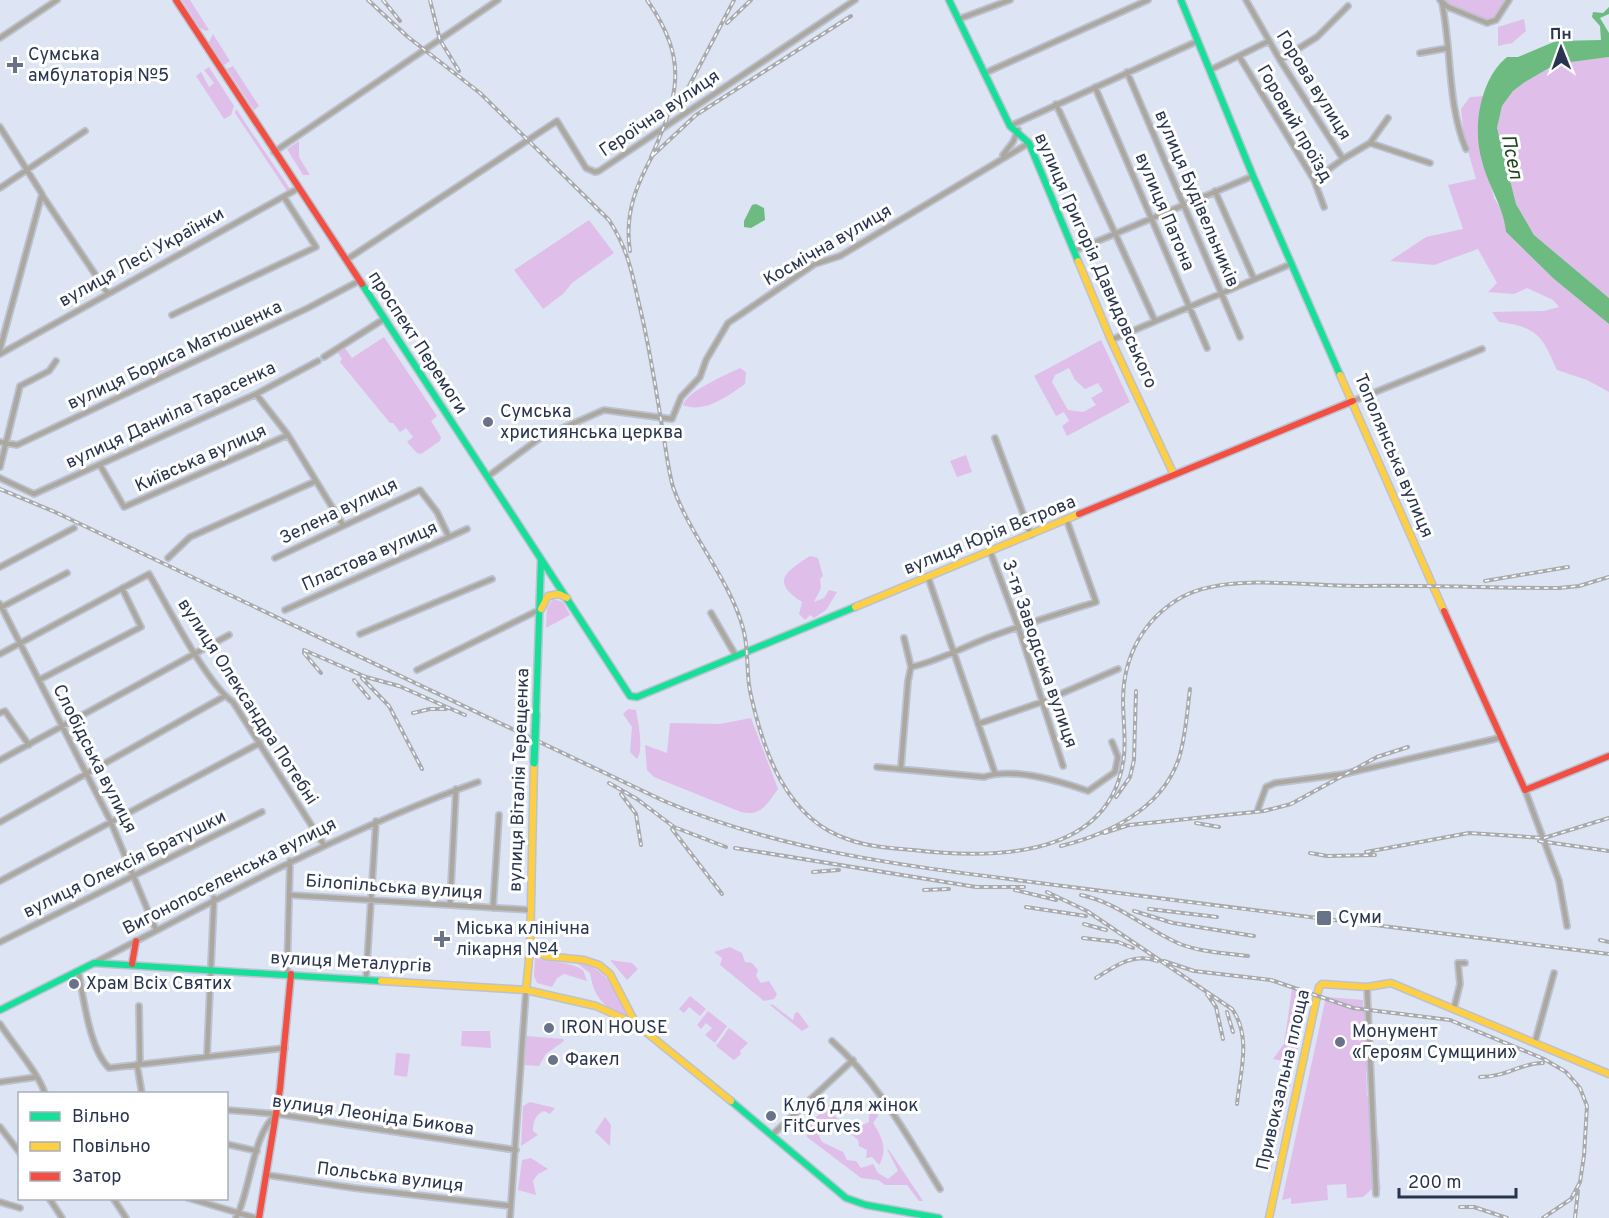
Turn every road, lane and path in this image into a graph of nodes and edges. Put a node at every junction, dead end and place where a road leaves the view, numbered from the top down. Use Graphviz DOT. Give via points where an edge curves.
graph roads {
  1 [pos="57,0"];
  2 [pos="176,0"];
  3 [pos="498,0"];
  4 [pos="949,0"];
  5 [pos="1010,0"];
  6 [pos="1148,0"];
  7 [pos="1181,0"];
  8 [pos="1246,0"];
  9 [pos="1509,0"];
  10 [pos="851,1"];
  11 [pos="1441,2"];
  12 [pos="1348,6"];
  13 [pos="959,19"];
  14 [pos="0,38"];
  15 [pos="1198,40"];
  16 [pos="1269,41"];
  17 [pos="1448,48"];
  18 [pos="1420,53"];
  19 [pos="1239,56"];
  20 [pos="1280,60"];
  21 [pos="1210,70"];
  22 [pos="1127,72"];
  23 [pos="985,74"];
  24 [pos="1095,87"];
  25 [pos="1056,104"];
  26 [pos="1388,118"];
  27 [pos="1010,126"];
  28 [pos="0,127"];
  29 [pos="1018,130"];
  30 [pos="85,131"];
  31 [pos="1029,143"];
  32 [pos="1370,143"];
  33 [pos="1466,149"];
  34 [pos="274,152"];
  35 [pos="999,159"];
  36 [pos="1343,159"];
  37 [pos="1430,163"];
  38 [pos="27,170"];
  39 [pos="1253,176"];
  40 [pos="1314,180"];
  41 [pos="0,188"];
  42 [pos="299,188"];
  43 [pos="1215,191"];
  44 [pos="42,194"];
  45 [pos="284,197"];
  46 [pos="1184,205"];
  47 [pos="1323,207"];
  48 [pos="1152,218"];
  49 [pos="1116,234"];
  50 [pos="1074,251"];
  51 [pos="346,260"];
  52 [pos="1291,264"];
  53 [pos="1254,279"];
  54 [pos="359,281"];
  55 [pos="108,292"];
  56 [pos="1221,293"];
  57 [pos="1189,307"];
  58 [pos="172,315"];
  59 [pos="384,319"];
  60 [pos="1155,321"];
  61 [pos="1240,338"];
  62 [pos="1113,343"];
  63 [pos="1207,348"];
  64 [pos="1482,349"];
  65 [pos="0,352"];
  66 [pos="324,357"];
  67 [pos="56,361"];
  68 [pos="318,361"];
  69 [pos="256,394"];
  70 [pos="1353,401"];
  71 [pos="288,435"];
  72 [pos="995,438"];
  73 [pos="3,442"];
  74 [pos="99,465"];
  75 [pos="0,467"];
  76 [pos="1174,475"];
  77 [pos="487,477"];
  78 [pos="0,478"];
  79 [pos="316,481"];
  80 [pos="1067,521"];
  81 [pos="343,525"];
  82 [pos="74,528"];
  83 [pos="466,529"];
  84 [pos="1031,536"];
  85 [pos="449,537"];
  86 [pos="990,551"];
  87 [pos="168,558"];
  88 [pos="275,558"];
  89 [pos="541,559"];
  90 [pos="0,567"];
  91 [pos="67,573"];
  92 [pos="928,577"];
  93 [pos="492,579"];
  94 [pos="122,588"];
  95 [pos="569,600"];
  96 [pos="1,606"];
  97 [pos="541,609"];
  98 [pos="285,610"];
  99 [pos="711,613"];
  100 [pos="1018,626"];
  101 [pos="360,634"];
  102 [pos="229,635"];
  103 [pos="904,638"];
  104 [pos="20,643"];
  105 [pos="954,651"];
  106 [pos="195,653"];
  107 [pos="0,654"];
  108 [pos="736,656"];
  109 [pos="911,667"];
  110 [pos="1118,669"];
  111 [pos="417,670"];
  112 [pos="39,680"];
  113 [pos="225,696"];
  114 [pos="637,697"];
  115 [pos="1042,702"];
  116 [pos="0,713"];
  117 [pos="62,724"];
  118 [pos="978,724"];
  119 [pos="1499,738"];
  120 [pos="1112,742"];
  121 [pos="260,743"];
  122 [pos="29,745"];
  123 [pos="1609,756"];
  124 [pos="0,760"];
  125 [pos="1063,766"];
  126 [pos="877,767"];
  127 [pos="901,768"];
  128 [pos="995,773"];
  129 [pos="88,774"];
  130 [pos="478,782"];
  131 [pos="456,789"];
  132 [pos="1525,790"];
  133 [pos="1258,809"];
  134 [pos="262,812"];
  135 [pos="499,815"];
  136 [pos="110,820"];
  137 [pos="376,821"];
  138 [pos="0,822"];
  139 [pos="324,845"];
  140 [pos="290,861"];
  141 [pos="135,875"];
  142 [pos="0,881"];
  143 [pos="290,895"];
  144 [pos="214,898"];
  145 [pos="371,901"];
  146 [pos="450,905"];
  147 [pos="493,908"];
  148 [pos="531,910"];
  149 [pos="1567,926"];
  150 [pos="156,930"];
  151 [pos="136,941"];
  152 [pos="0,942"];
  153 [pos="530,949"];
  154 [pos="94,963"];
  155 [pos="1465,963"];
  156 [pos="132,964"];
  157 [pos="211,970"];
  158 [pos="78,971"];
  159 [pos="1554,973"];
  160 [pos="289,974"];
  161 [pos="366,979"];
  162 [pos="1368,987"];
  163 [pos="526,990"];
  164 [pos="139,1006"];
  165 [pos="1454,1008"];
  166 [pos="0,1010"];
  167 [pos="0,1024"];
  168 [pos="636,1024"];
  169 [pos="832,1041"];
  170 [pos="1535,1042"];
  171 [pos="285,1048"];
  172 [pos="207,1055"];
  173 [pos="853,1060"];
  174 [pos="138,1064"];
  175 [pos="1609,1074"];
  176 [pos="38,1077"];
  177 [pos="0,1082"];
  178 [pos="44,1092"];
  179 [pos="142,1092"];
  180 [pos="228,1110"];
  181 [pos="277,1114"];
  182 [pos="0,1127"];
  183 [pos="772,1135"];
  184 [pos="228,1144"];
  185 [pos="516,1149"];
  186 [pos="18,1150"];
  187 [pos="257,1151"];
  188 [pos="267,1175"];
  189 [pos="940,1189"];
  190 [pos="1376,1194"];
  191 [pos="51,1200"];
  192 [pos="114,1200"];
  193 [pos="194,1200"];
  194 [pos="0,1202"];
  195 [pos="511,1206"];
  196 [pos="20,1208"];
  197 [pos="238,1215"];
  198 [pos="62,1218"];
  199 [pos="126,1218"];
  200 [pos="257,1218"];
  201 [pos="510,1218"];
  202 [pos="939,1218"];
  203 [pos="1269,1218"];
  1 -- 14 [label="street"];
  2 -- 34 [label="main road, проспект Перемоги"];
  3 -- 34 [label="street"];
  4 -- 13 [label="main road, вулиця Григорія Давидовського"];
  5 -- 13 [label="street"];
  6 -- 23 [label="street"];
  7 -- 15 [label="main road, Тополянська вулиця"];
  8 -- 16 [label="street, Горова вулиця"];
  9 -- 11 [label="street" via="1496,20 1487,23"];
  10 -- 51 [label="street, Героїчна вулиця" via="599,171 586,168 557,121"];
  11 -- 17 [label="street"];
  12 -- 20 [label="street" via="1317,37"];
  13 -- 23 [label="main road, вулиця Григорія Давидовського"];
  15 -- 21 [label="main road, Тополянська вулиця"];
  15 -- 22 [label="street"];
  16 -- 19 [label="street"];
  16 -- 20 [label="street, Горова вулиця"];
  17 -- 18 [label="street"];
  17 -- 33 [label="street" via="1448,66"];
  19 -- 21 [label="street"];
  19 -- 40 [label="street, Горовий проїзд"];
  20 -- 36 [label="street, Горова вулиця"];
  21 -- 39 [label="main road, Тополянська вулиця"];
  22 -- 24 [label="street"];
  22 -- 46 [label="street, вулиця Будівельників"];
  23 -- 27 [label="main road, вулиця Григорія Давидовського"];
  24 -- 25 [label="street"];
  24 -- 48 [label="street, вулиця Патона"];
  25 -- 27 [label="street"];
  25 -- 49 [label="street"];
  26 -- 32 [label="street, Горова вулиця"];
  27 -- 29 [label="main road, вулиця Григорія Давидовського"];
  28 -- 38 [label="street"];
  29 -- 31 [label="main road, вулиця Григорія Давидовського"];
  29 -- 35 [label="street"];
  30 -- 38 [label="street"];
  31 -- 35 [label="street, Космічна вулиця"];
  31 -- 50 [label="main road, вулиця Григорія Давидовського"];
  32 -- 36 [label="street, Горова вулиця"];
  32 -- 37 [label="street, Горова вулиця"];
  34 -- 42 [label="main road, проспект Перемоги"];
  35 -- 77 [label="street, Космічна вулиця" via="840,256 815,264 728,323 700,377 681,397 672,418 604,410 540,438"];
  36 -- 40 [label="street"];
  38 -- 41 [label="street"];
  38 -- 44 [label="street"];
  39 -- 43 [label="street"];
  39 -- 52 [label="main road, Тополянська вулиця"];
  40 -- 47 [label="street, Горовий проїзд"];
  42 -- 45 [label="street, вулиця Лесі Українки"];
  42 -- 51 [label="main road, проспект Перемоги"];
  43 -- 46 [label="street"];
  43 -- 53 [label="street"];
  44 -- 55 [label="street"];
  44 -- 65 [label="street"];
  45 -- 55 [label="street, вулиця Лесі Українки"];
  45 -- 58 [label="street" via="316,246"];
  46 -- 48 [label="street"];
  46 -- 56 [label="street, вулиця Будівельників"];
  48 -- 49 [label="street"];
  48 -- 57 [label="street, вулиця Патона"];
  49 -- 50 [label="street"];
  49 -- 60 [label="street"];
  50 -- 62 [label="main road, вулиця Григорія Давидовського"];
  51 -- 54 [label="main road, проспект Перемоги"];
  52 -- 53 [label="street"];
  52 -- 70 [label="main road, Тополянська вулиця"];
  53 -- 56 [label="street"];
  54 -- 59 [label="main road, проспект Перемоги"];
  54 -- 73 [label="street, вулиця Бориса Матюшенка" via="17,445"];
  55 -- 65 [label="street, вулиця Лесі Українки"];
  56 -- 57 [label="street"];
  56 -- 61 [label="street, вулиця Будівельників"];
  57 -- 60 [label="street"];
  57 -- 63 [label="street, вулиця Патона"];
  59 -- 66 [label="street"];
  59 -- 77 [label="main road, проспект Перемоги"];
  60 -- 62 [label="street"];
  62 -- 76 [label="main road, вулиця Григорія Давидовського"];
  64 -- 70 [label="street"];
  67 -- 73 [label="street" via="49,371 20,386"];
  68 -- 69 [label="street, вулиця Даниіла Тарасенка"];
  69 -- 71 [label="street"];
  69 -- 74 [label="street, вулиця Даниіла Тарасенка"];
  70 -- 76 [label="main road, вулиця Юрія Вєтрова"];
  70 -- 119 [label="main road, Тополянська вулиця"];
  71 -- 74 [label="street, Київська вулиця" via="124,507"];
  71 -- 79 [label="street"];
  72 -- 84 [label="street"];
  73 -- 75 [label="street"];
  74 -- 78 [label="street, вулиця Даниіла Тарасенка" via="34,494"];
  76 -- 80 [label="main road, вулиця Юрія Вєтрова"];
  77 -- 89 [label="main road, проспект Перемоги"];
  79 -- 81 [label="street"];
  79 -- 87 [label="street" via="190,537"];
  80 -- 84 [label="main road, вулиця Юрія Вєтрова"];
  80 -- 100 [label="street" via="1096,602"];
  81 -- 85 [label="street, Зелена вулиця" via="420,490"];
  81 -- 88 [label="street, Зелена вулиця"];
  82 -- 90 [label="street"];
  83 -- 85 [label="street, Пластова вулиця"];
  84 -- 86 [label="main road, вулиця Юрія Вєтрова"];
  85 -- 98 [label="street, Пластова вулиця"];
  86 -- 92 [label="main road, вулиця Юрія Вєтрова"];
  86 -- 100 [label="street, 3-тя Заводська вулиця"];
  89 -- 95 [label="main road, проспект Перемоги"];
  89 -- 97 [label="main road, вулиця Віталія Терещенка"];
  91 -- 96 [label="street"];
  92 -- 105 [label="street"];
  92 -- 108 [label="main road, вулиця Юрія Вєтрова"];
  93 -- 101 [label="street"];
  94 -- 104 [label="street"];
  94 -- 106 [label="street, вулиця Олександра Потебні" via="149,574"];
  94 -- 112 [label="street" via="141,627"];
  95 -- 97 [label="main road" via="553,594"];
  95 -- 114 [label="main road, проспект Перемоги" via="630,696"];
  96 -- 104 [label="street, Слобідська вулиця"];
  97 -- 111 [label="street"];
  97 -- 148 [label="main road, вулиця Віталія Терещенка, bridge"];
  99 -- 108 [label="street"];
  100 -- 105 [label="street"];
  100 -- 115 [label="street, 3-тя Заводська вулиця"];
  102 -- 106 [label="street"];
  103 -- 109 [label="street"];
  104 -- 107 [label="street"];
  104 -- 112 [label="street, Слобідська вулиця"];
  105 -- 109 [label="street"];
  105 -- 118 [label="street"];
  106 -- 113 [label="street, вулиця Олександра Потебні"];
  106 -- 117 [label="street"];
  108 -- 114 [label="main road, вулиця Юрія Вєтрова"];
  109 -- 127 [label="street"];
  110 -- 115 [label="street"];
  112 -- 117 [label="street, Слобідська вулиця"];
  113 -- 121 [label="street, вулиця Олександра Потебні"];
  113 -- 129 [label="street"];
  115 -- 118 [label="street"];
  115 -- 125 [label="street, 3-тя Заводська вулиця"];
  116 -- 122 [label="street" via="5,711"];
  117 -- 122 [label="street"];
  117 -- 129 [label="street, Слобідська вулиця"];
  118 -- 128 [label="street"];
  119 -- 132 [label="main road, Тополянська вулиця"];
  119 -- 133 [label="street" via="1344,774 1275,783 1266,787"];
  120 -- 128 [label="street" via="1118,757 1115,772 1088,791 1056,780"];
  121 -- 136 [label="street"];
  121 -- 139 [label="street, вулиця Олександра Потебні"];
  122 -- 124 [label="street"];
  123 -- 132 [label="main road"];
  126 -- 127 [label="street"];
  127 -- 128 [label="street" via="984,777"];
  129 -- 136 [label="street, Слобідська вулиця"];
  129 -- 138 [label="street"];
  130 -- 131 [label="street, Вигонопоселенська вулиця"];
  131 -- 137 [label="street, Вигонопоселенська вулиця"];
  131 -- 146 [label="street"];
  132 -- 149 [label="street, Тополянська вулиця" via="1559,880"];
  134 -- 141 [label="street, вулиця Олексія Братушки"];
  135 -- 147 [label="street"];
  136 -- 141 [label="street, Слобідська вулиця"];
  136 -- 142 [label="street"];
  137 -- 139 [label="street, Вигонопоселенська вулиця"];
  137 -- 145 [label="street"];
  139 -- 140 [label="street, Вигонопоселенська вулиця"];
  140 -- 143 [label="street"];
  140 -- 144 [label="street, Вигонопоселенська вулиця"];
  141 -- 150 [label="street, Слобідська вулиця"];
  141 -- 152 [label="street, вулиця Олексія Братушки"];
  143 -- 145 [label="street, Білопільська вулиця"];
  143 -- 160 [label="street"];
  144 -- 150 [label="street, Вигонопоселенська вулиця"];
  144 -- 157 [label="street"];
  145 -- 146 [label="street, Білопільська вулиця"];
  145 -- 161 [label="street"];
  146 -- 147 [label="street, Білопільська вулиця"];
  147 -- 148 [label="street, Білопільська вулиця"];
  148 -- 153 [label="main road, вулиця Віталія Терещенка"];
  150 -- 151 [label="street, Вигонопоселенська вулиця"];
  151 -- 154 [label="street, Вигонопоселенська вулиця"];
  151 -- 156 [label="main road"];
  153 -- 163 [label="main road, вулиця Віталія Терещенка"];
  153 -- 168 [label="main road, вулиця Металургів" via="545,956 599,965 610,974"];
  154 -- 156 [label="main road, вулиця Металургів"];
  154 -- 158 [label="main road, Вигонопоселенська вулиця"];
  155 -- 165 [label="street" via="1458,963 1460,984"];
  156 -- 157 [label="main road, вулиця Металургів"];
  157 -- 160 [label="main road, вулиця Металургів"];
  157 -- 172 [label="street"];
  158 -- 166 [label="main road, Вигонопоселенська вулиця"];
  158 -- 174 [label="street" via="102,1061 110,1068"];
  159 -- 170 [label="street"];
  160 -- 161 [label="main road, вулиця Металургів"];
  160 -- 171 [label="main road"];
  161 -- 163 [label="main road, вулиця Металургів"];
  162 -- 165 [label="main road, Привокзальна площа" via="1391,983"];
  162 -- 190 [label="street"];
  162 -- 203 [label="main road, Привокзальна площа" via="1325,983 1319,987"];
  163 -- 168 [label="main road, вулиця Металургів" via="596,1006"];
  163 -- 185 [label="street, вулиця Віталія Терещенка"];
  164 -- 174 [label="street"];
  165 -- 170 [label="main road"];
  167 -- 176 [label="street"];
  168 -- 183 [label="main road, вулиця Металургів"];
  169 -- 173 [label="street"];
  170 -- 175 [label="main road"];
  171 -- 172 [label="street"];
  171 -- 181 [label="main road"];
  172 -- 174 [label="street"];
  173 -- 183 [label="street"];
  173 -- 189 [label="street"];
  174 -- 179 [label="street"];
  176 -- 177 [label="street"];
  176 -- 178 [label="street"];
  180 -- 181 [label="street, вулиця Леоніда Бикова"];
  181 -- 185 [label="street, вулиця Леоніда Бикова"];
  181 -- 187 [label="street" via="269,1120"];
  181 -- 188 [label="main road"];
  182 -- 186 [label="street"];
  183 -- 202 [label="main road, вулиця Металургів" via="846,1198"];
  184 -- 187 [label="street"];
  185 -- 195 [label="street, вулиця Віталія Терещенка"];
  187 -- 197 [label="street"];
  188 -- 195 [label="street, Польська вулиця"];
  188 -- 200 [label="main road"];
  191 -- 198 [label="street"];
  192 -- 199 [label="street"];
  193 -- 197 [label="street"];
  194 -- 196 [label="street"];
  195 -- 201 [label="street, вулиця Віталія Терещенка"];
  197 -- 200 [label="street"];
}
